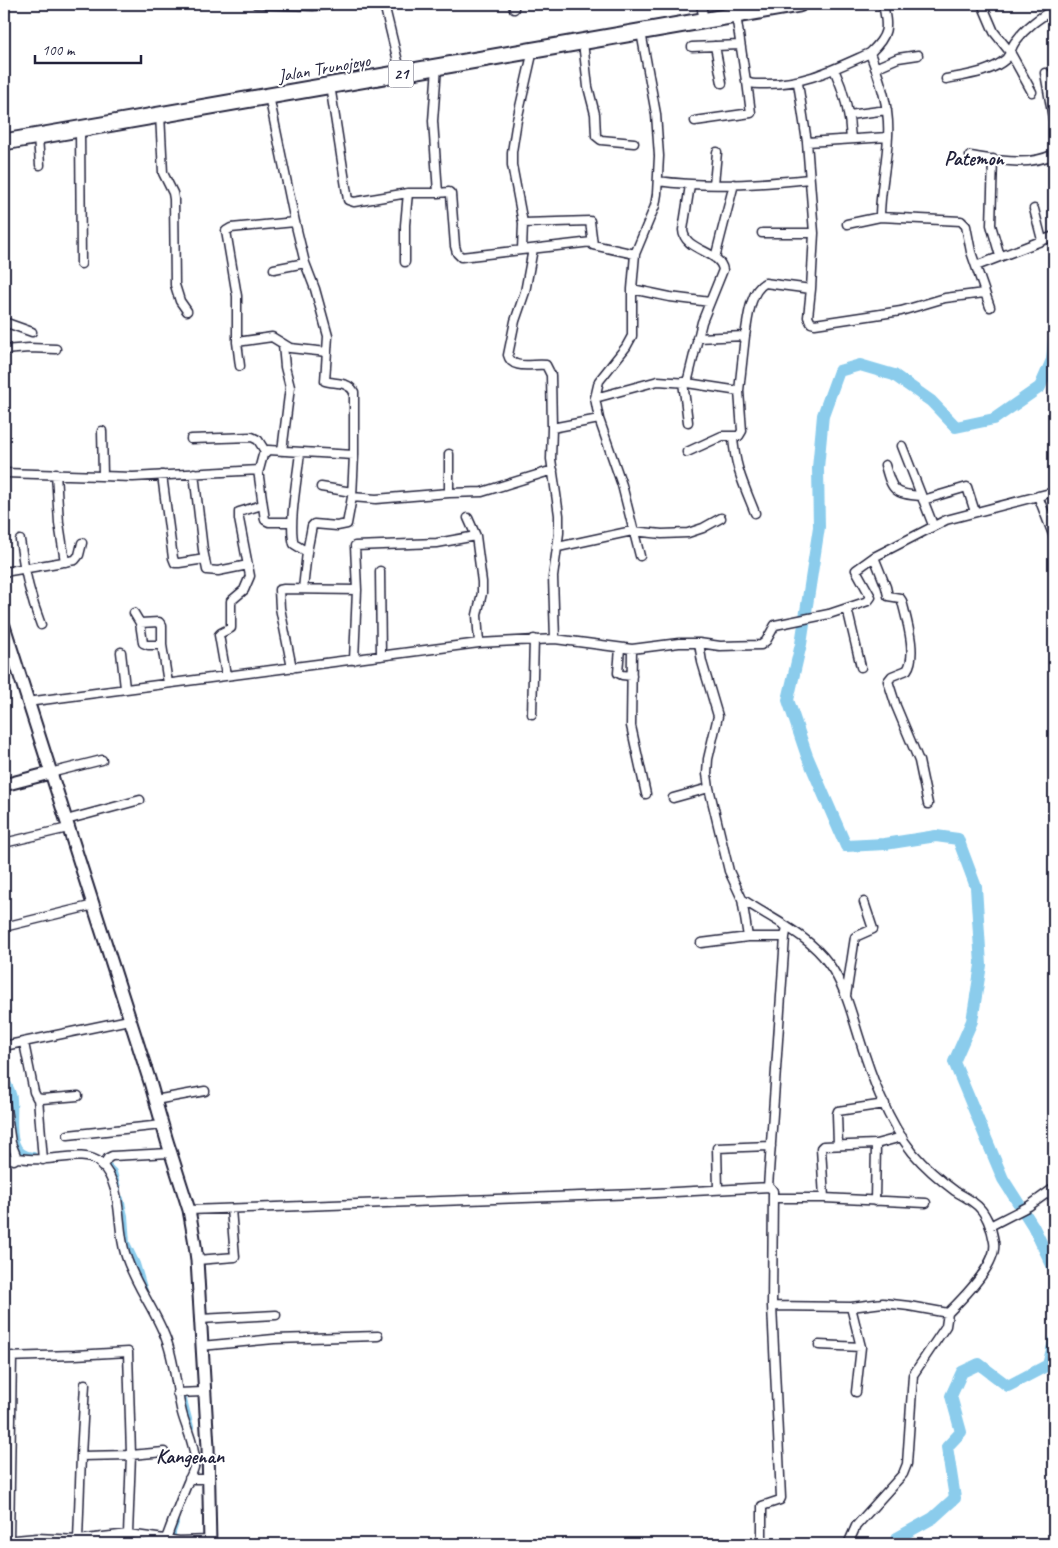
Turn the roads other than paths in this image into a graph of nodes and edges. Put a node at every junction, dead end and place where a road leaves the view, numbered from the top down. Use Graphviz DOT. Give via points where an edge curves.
graph roads {
  1 [pos="256,4"];
  2 [pos="332,4"];
  3 [pos="384,4"];
  4 [pos="748,4"];
  5 [pos="798,4"];
  6 [pos="883,4"];
  7 [pos="982,4"];
  8 [pos="1052,4"];
  9 [pos="312,5"];
  10 [pos="1054,9"];
  11 [pos="702,12"];
  12 [pos="736,15"];
  13 [pos="641,32"];
  14 [pos="583,42"];
  15 [pos="740,45"];
  16 [pos="715,46"];
  17 [pos="692,47"];
  18 [pos="533,50"];
  19 [pos="1010,52"];
  20 [pos="870,54"];
  21 [pos="918,55"];
  22 [pos="398,64"];
  23 [pos="438,67"];
  24 [pos="875,68"];
  25 [pos="834,69"];
  26 [pos="1045,73"];
  27 [pos="946,79"];
  28 [pos="722,82"];
  29 [pos="747,82"];
  30 [pos="798,82"];
  31 [pos="330,86"];
  32 [pos="1032,92"];
  33 [pos="269,96"];
  34 [pos="887,110"];
  35 [pos="160,114"];
  36 [pos="849,115"];
  37 [pos="695,121"];
  38 [pos="1054,124"];
  39 [pos="80,129"];
  40 [pos="4,134"];
  41 [pos="888,136"];
  42 [pos="38,137"];
  43 [pos="851,139"];
  44 [pos="4,142"];
  45 [pos="807,142"];
  46 [pos="634,143"];
  47 [pos="717,152"];
  48 [pos="1054,154"];
  49 [pos="970,156"];
  50 [pos="993,159"];
  51 [pos="40,165"];
  52 [pos="809,180"];
  53 [pos="658,181"];
  54 [pos="714,184"];
  55 [pos="734,184"];
  56 [pos="690,185"];
  57 [pos="408,193"];
  58 [pos="438,193"];
  59 [pos="1034,209"];
  60 [pos="880,218"];
  61 [pos="295,222"];
  62 [pos="522,223"];
  63 [pos="846,224"];
  64 [pos="762,233"];
  65 [pos="814,233"];
  66 [pos="1054,236"];
  67 [pos="1042,240"];
  68 [pos="592,242"];
  69 [pos="533,249"];
  70 [pos="522,250"];
  71 [pos="635,254"];
  72 [pos="1000,256"];
  73 [pos="715,258"];
  74 [pos="405,262"];
  75 [pos="305,263"];
  76 [pos="81,264"];
  77 [pos="976,266"];
  78 [pos="274,269"];
  79 [pos="632,289"];
  80 [pos="811,290"];
  81 [pos="984,293"];
  82 [pos="710,302"];
  83 [pos="990,307"];
  84 [pos="187,311"];
  85 [pos="4,322"];
  86 [pos="32,332"];
  87 [pos="745,336"];
  88 [pos="697,338"];
  89 [pos="237,342"];
  90 [pos="283,345"];
  91 [pos="56,349"];
  92 [pos="4,350"];
  93 [pos="327,352"];
  94 [pos="240,366"];
  95 [pos="685,383"];
  96 [pos="739,391"];
  97 [pos="595,398"];
  98 [pos="599,420"];
  99 [pos="688,422"];
  100 [pos="552,428"];
  101 [pos="102,431"];
  102 [pos="733,437"];
  103 [pos="191,439"];
  104 [pos="902,446"];
  105 [pos="265,451"];
  106 [pos="282,451"];
  107 [pos="300,452"];
  108 [pos="687,452"];
  109 [pos="449,454"];
  110 [pos="354,455"];
  111 [pos="885,465"];
  112 [pos="258,470"];
  113 [pos="553,470"];
  114 [pos="4,472"];
  115 [pos="56,473"];
  116 [pos="194,473"];
  117 [pos="103,475"];
  118 [pos="162,475"];
  119 [pos="321,487"];
  120 [pos="1054,492"];
  121 [pos="449,493"];
  122 [pos="352,495"];
  123 [pos="1038,496"];
  124 [pos="922,498"];
  125 [pos="262,505"];
  126 [pos="975,512"];
  127 [pos="755,513"];
  128 [pos="468,518"];
  129 [pos="721,518"];
  130 [pos="292,522"];
  131 [pos="933,525"];
  132 [pos="632,531"];
  133 [pos="476,536"];
  134 [pos="1054,537"];
  135 [pos="20,540"];
  136 [pos="82,543"];
  137 [pos="558,546"];
  138 [pos="308,552"];
  139 [pos="640,556"];
  140 [pos="874,557"];
  141 [pos="205,559"];
  142 [pos="65,562"];
  143 [pos="248,565"];
  144 [pos="24,568"];
  145 [pos="380,571"];
  146 [pos="4,572"];
  147 [pos="304,589"];
  148 [pos="357,590"];
  149 [pos="847,608"];
  150 [pos="134,613"];
  151 [pos="140,623"];
  152 [pos="41,625"];
  153 [pos="4,626"];
  154 [pos="534,639"];
  155 [pos="555,639"];
  156 [pos="480,643"];
  157 [pos="699,644"];
  158 [pos="162,645"];
  159 [pos="620,648"];
  160 [pos="632,649"];
  161 [pos="121,652"];
  162 [pos="381,656"];
  163 [pos="354,660"];
  164 [pos="861,667"];
  165 [pos="292,668"];
  166 [pos="226,676"];
  167 [pos="632,676"];
  168 [pos="168,683"];
  169 [pos="125,688"];
  170 [pos="27,702"];
  171 [pos="532,714"];
  172 [pos="102,760"];
  173 [pos="50,773"];
  174 [pos="4,784"];
  175 [pos="709,788"];
  176 [pos="646,794"];
  177 [pos="673,798"];
  178 [pos="140,800"];
  179 [pos="928,804"];
  180 [pos="67,824"];
  181 [pos="4,843"];
  182 [pos="742,899"];
  183 [pos="864,902"];
  184 [pos="94,905"];
  185 [pos="4,927"];
  186 [pos="787,927"];
  187 [pos="748,937"];
  188 [pos="785,937"];
  189 [pos="701,943"];
  190 [pos="846,996"];
  191 [pos="130,1020"];
  192 [pos="24,1043"];
  193 [pos="4,1046"];
  194 [pos="205,1091"];
  195 [pos="4,1095"];
  196 [pos="78,1096"];
  197 [pos="38,1098"];
  198 [pos="155,1100"];
  199 [pos="885,1104"];
  200 [pos="162,1125"];
  201 [pos="68,1135"];
  202 [pos="902,1137"];
  203 [pos="876,1144"];
  204 [pos="838,1145"];
  205 [pos="771,1146"];
  206 [pos="170,1153"];
  207 [pos="42,1156"];
  208 [pos="4,1157"];
  209 [pos="18,1158"];
  210 [pos="104,1164"];
  211 [pos="768,1187"];
  212 [pos="1054,1188"];
  213 [pos="718,1190"];
  214 [pos="773,1198"];
  215 [pos="824,1198"];
  216 [pos="875,1201"];
  217 [pos="926,1203"];
  218 [pos="231,1209"];
  219 [pos="189,1210"];
  220 [pos="990,1226"];
  221 [pos="197,1260"];
  222 [pos="772,1306"];
  223 [pos="851,1307"];
  224 [pos="948,1314"];
  225 [pos="276,1316"];
  226 [pos="200,1319"];
  227 [pos="378,1336"];
  228 [pos="819,1345"];
  229 [pos="201,1346"];
  230 [pos="861,1347"];
  231 [pos="8,1357"];
  232 [pos="85,1384"];
  233 [pos="180,1392"];
  234 [pos="204,1392"];
  235 [pos="856,1392"];
  236 [pos="7,1445"];
  237 [pos="199,1449"];
  238 [pos="164,1452"];
  239 [pos="131,1455"];
  240 [pos="81,1456"];
  241 [pos="197,1479"];
  242 [pos="128,1534"];
  243 [pos="78,1540"];
  244 [pos="6,1541"];
  245 [pos="25,1541"];
  246 [pos="167,1541"];
  247 [pos="210,1542"];
  248 [pos="125,1544"];
  249 [pos="762,1544"];
  250 [pos="848,1544"];
  1 -- 9 [label="street"];
  2 -- 9 [label="street"];
  3 -- 22 [label="street"];
  4 -- 11 [label="highway, Jalan Trunojoyo / 21"];
  5 -- 12 [label="highway, Jalan Trunojoyo / 21"];
  6 -- 20 [label="street" via="886,30"];
  7 -- 19 [label="street" via="994,32"];
  8 -- 10 [label="street"];
  10 -- 19 [label="street" via="1029,25"];
  11 -- 12 [label="highway, Jalan Trunojoyo / 21"];
  11 -- 13 [label="highway, Jalan Trunojoyo / 21"];
  11 -- 22 [label="highway, Jalan Trunojoyo / 21"];
  12 -- 15 [label="street"];
  13 -- 14 [label="highway, Jalan Trunojoyo / 21"];
  13 -- 53 [label="street" via="656,114"];
  14 -- 18 [label="highway, Jalan Trunojoyo / 21"];
  14 -- 46 [label="street" via="596,136 599,140"];
  15 -- 16 [label="street"];
  15 -- 29 [label="street"];
  16 -- 17 [label="street"];
  16 -- 28 [label="street"];
  18 -- 23 [label="highway, Jalan Trunojoyo / 21"];
  18 -- 62 [label="street" via="512,152"];
  19 -- 27 [label="street" via="987,70"];
  19 -- 32 [label="street"];
  20 -- 24 [label="street"];
  20 -- 25 [label="street"];
  21 -- 24 [label="street" via="898,58"];
  22 -- 23 [label="highway, Jalan Trunojoyo / 21"];
  22 -- 31 [label="highway, Jalan Trunojoyo / 21"];
  22 -- 40 [label="highway, Jalan Trunojoyo / 21"];
  23 -- 58 [label="street" via="433,121"];
  24 -- 34 [label="street"];
  25 -- 30 [label="street"];
  25 -- 36 [label="street"];
  26 -- 38 [label="street"];
  29 -- 30 [label="street" via="771,85"];
  29 -- 37 [label="street" via="751,113"];
  30 -- 45 [label="street"];
  31 -- 33 [label="highway, Jalan Trunojoyo / 21"];
  31 -- 57 [label="street" via="348,201"];
  33 -- 35 [label="highway, Jalan Trunojoyo / 21"];
  33 -- 61 [label="street"];
  34 -- 36 [label="street"];
  34 -- 41 [label="street"];
  35 -- 39 [label="highway, Jalan Trunojoyo / 21"];
  35 -- 84 [label="street" via="163,173 174,199 175,285"];
  36 -- 43 [label="street"];
  39 -- 42 [label="highway, Jalan Trunojoyo / 21"];
  39 -- 76 [label="street"];
  41 -- 43 [label="street"];
  41 -- 60 [label="street"];
  42 -- 44 [label="highway, Jalan Trunojoyo / 21"];
  42 -- 51 [label="street"];
  43 -- 45 [label="street"];
  45 -- 52 [label="street"];
  47 -- 54 [label="street"];
  48 -- 50 [label="street" via="1021,161"];
  49 -- 50 [label="street"];
  50 -- 72 [label="street" via="991,225"];
  52 -- 55 [label="street"];
  52 -- 65 [label="street"];
  53 -- 56 [label="street"];
  53 -- 71 [label="street" via="655,206"];
  54 -- 55 [label="street"];
  54 -- 56 [label="street"];
  55 -- 73 [label="street"];
  56 -- 73 [label="street" via="684,235"];
  57 -- 58 [label="street"];
  57 -- 74 [label="street"];
  58 -- 70 [label="street" via="451,194 454,241 460,256"];
  59 -- 67 [label="street"];
  60 -- 63 [label="street"];
  60 -- 77 [label="street" via="962,221"];
  61 -- 75 [label="street"];
  61 -- 89 [label="street" via="226,231 237,296"];
  62 -- 68 [label="street" via="590,222"];
  62 -- 70 [label="street"];
  64 -- 65 [label="street"];
  65 -- 80 [label="street"];
  66 -- 67 [label="street"];
  67 -- 72 [label="street"];
  68 -- 69 [label="street"];
  68 -- 71 [label="street" via="594,246"];
  69 -- 70 [label="street"];
  69 -- 100 [label="street" via="508,355 515,364 546,365 549,369"];
  71 -- 79 [label="street"];
  72 -- 77 [label="street"];
  73 -- 82 [label="street" via="723,270"];
  75 -- 78 [label="street"];
  75 -- 93 [label="street" via="326,326"];
  77 -- 81 [label="street"];
  79 -- 82 [label="street"];
  79 -- 97 [label="street" via="632,336 599,381"];
  80 -- 81 [label="street" via="808,317 815,324 901,311 945,298"];
  80 -- 87 [label="street" via="762,284 752,301"];
  81 -- 83 [label="street"];
  82 -- 88 [label="street"];
  85 -- 86 [label="street"];
  87 -- 88 [label="street"];
  87 -- 96 [label="street"];
  88 -- 95 [label="street"];
  89 -- 90 [label="street" via="272,337"];
  89 -- 94 [label="street"];
  90 -- 93 [label="street"];
  90 -- 106 [label="street" via="290,387"];
  91 -- 92 [label="street"];
  93 -- 110 [label="street" via="325,382 348,385 354,390"];
  95 -- 96 [label="street"];
  95 -- 97 [label="street" via="658,381"];
  95 -- 99 [label="street"];
  96 -- 102 [label="street" via="742,431"];
  97 -- 98 [label="street"];
  98 -- 100 [label="street"];
  98 -- 132 [label="street" via="622,485"];
  100 -- 113 [label="street"];
  101 -- 117 [label="street"];
  102 -- 108 [label="street" via="722,436"];
  102 -- 127 [label="street" via="738,474"];
  103 -- 105 [label="street" via="252,437"];
  104 -- 124 [label="street"];
  105 -- 106 [label="street"];
  105 -- 112 [label="street"];
  106 -- 107 [label="street"];
  107 -- 110 [label="street"];
  107 -- 130 [label="street"];
  109 -- 121 [label="street"];
  110 -- 122 [label="street"];
  111 -- 124 [label="street" via="896,490"];
  112 -- 116 [label="street"];
  112 -- 125 [label="street"];
  113 -- 121 [label="street" via="476,493"];
  113 -- 137 [label="street" via="559,515"];
  114 -- 115 [label="street"];
  115 -- 117 [label="street"];
  115 -- 142 [label="street"];
  116 -- 118 [label="street"];
  116 -- 141 [label="street"];
  117 -- 118 [label="street"];
  118 -- 141 [label="street" via="173,558 177,563"];
  119 -- 122 [label="street"];
  120 -- 123 [label="street"];
  121 -- 122 [label="street" via="376,499"];
  122 -- 138 [label="street" via="347,524 314,524"];
  123 -- 126 [label="street"];
  123 -- 134 [label="street"];
  124 -- 126 [label="street" via="967,487"];
  124 -- 131 [label="street"];
  125 -- 130 [label="street" via="266,522"];
  125 -- 143 [label="street" via="239,512"];
  126 -- 131 [label="street"];
  128 -- 133 [label="street"];
  129 -- 132 [label="street" via="688,533"];
  130 -- 138 [label="street" via="293,542"];
  131 -- 140 [label="street"];
  132 -- 137 [label="street"];
  132 -- 139 [label="street"];
  133 -- 148 [label="street" via="437,543 355,545"];
  133 -- 156 [label="street" via="482,589 477,616"];
  135 -- 144 [label="street"];
  136 -- 142 [label="street" via="78,557"];
  137 -- 155 [label="street" via="553,577"];
  138 -- 147 [label="street"];
  140 -- 149 [label="street" via="856,570 870,600"];
  140 -- 179 [label="street" via="888,596 902,601 911,662 907,670 890,678 888,683 920,761"];
  141 -- 143 [label="street" via="209,571"];
  142 -- 144 [label="street"];
  143 -- 166 [label="street" via="249,582 231,602 232,628 219,636"];
  144 -- 146 [label="street"];
  144 -- 152 [label="street"];
  145 -- 162 [label="street"];
  147 -- 148 [label="street"];
  147 -- 165 [label="street" via="281,589 278,592"];
  148 -- 163 [label="street"];
  149 -- 157 [label="street" via="774,625 761,645"];
  149 -- 164 [label="street"];
  150 -- 151 [label="street"];
  151 -- 158 [label="street" via="143,643"];
  151 -- 158 [label="street" via="160,623 163,628"];
  153 -- 170 [label="main road"];
  154 -- 155 [label="street"];
  154 -- 156 [label="street"];
  154 -- 171 [label="street"];
  155 -- 159 [label="street"];
  156 -- 162 [label="street"];
  157 -- 160 [label="street"];
  157 -- 175 [label="street" via="718,716 708,759"];
  158 -- 168 [label="street"];
  159 -- 160 [label="street"];
  159 -- 167 [label="street" via="618,673"];
  160 -- 167 [label="street"];
  161 -- 169 [label="street"];
  162 -- 163 [label="street"];
  163 -- 165 [label="street"];
  165 -- 166 [label="street"];
  166 -- 168 [label="street"];
  167 -- 176 [label="street" via="631,726"];
  168 -- 169 [label="street"];
  169 -- 170 [label="street"];
  170 -- 173 [label="main road"];
  172 -- 173 [label="street"];
  173 -- 174 [label="main road"];
  173 -- 180 [label="main road"];
  175 -- 177 [label="street"];
  175 -- 182 [label="street" via="729,871"];
  178 -- 180 [label="street"];
  180 -- 181 [label="street"];
  180 -- 184 [label="main road"];
  182 -- 186 [label="street"];
  182 -- 187 [label="street"];
  183 -- 190 [label="street" via="873,929 854,940"];
  184 -- 185 [label="street"];
  184 -- 191 [label="main road"];
  186 -- 188 [label="street"];
  186 -- 190 [label="street" via="815,948 829,964"];
  187 -- 188 [label="street"];
  187 -- 189 [label="street"];
  188 -- 205 [label="street"];
  190 -- 199 [label="street"];
  191 -- 192 [label="street"];
  191 -- 198 [label="main road"];
  192 -- 193 [label="street"];
  192 -- 197 [label="street"];
  194 -- 198 [label="street"];
  195 -- 209 [label="street" via="11,1143"];
  196 -- 197 [label="street"];
  197 -- 207 [label="street"];
  198 -- 200 [label="main road"];
  199 -- 202 [label="street"];
  199 -- 204 [label="street" via="838,1111"];
  200 -- 201 [label="street"];
  200 -- 206 [label="main road"];
  202 -- 203 [label="street"];
  202 -- 220 [label="street" via="938,1178 976,1204"];
  203 -- 204 [label="street"];
  203 -- 216 [label="street"];
  204 -- 215 [label="street" via="821,1148"];
  205 -- 211 [label="street"];
  205 -- 213 [label="street" via="717,1148"];
  206 -- 210 [label="street" via="112,1156"];
  206 -- 219 [label="main road"];
  207 -- 209 [label="street"];
  207 -- 210 [label="street" via="93,1158"];
  208 -- 209 [label="street"];
  210 -- 233 [label="street" via="118,1198 123,1244 130,1267 167,1340"];
  211 -- 213 [label="street"];
  211 -- 214 [label="street"];
  212 -- 220 [label="street" via="1029,1206"];
  213 -- 218 [label="street"];
  214 -- 215 [label="street"];
  214 -- 222 [label="street"];
  215 -- 216 [label="street"];
  216 -- 217 [label="street"];
  218 -- 219 [label="street"];
  218 -- 221 [label="street" via="235,1256"];
  219 -- 221 [label="main road"];
  220 -- 224 [label="street" via="995,1246 992,1259 973,1287"];
  221 -- 226 [label="main road"];
  222 -- 223 [label="street"];
  222 -- 249 [label="street" via="781,1498 762,1506"];
  223 -- 224 [label="street" via="883,1303"];
  223 -- 230 [label="street"];
  224 -- 250 [label="street" via="946,1326 913,1375 907,1464 903,1474 856,1526"];
  225 -- 226 [label="street"];
  226 -- 229 [label="main road"];
  227 -- 229 [label="street" via="274,1339"];
  228 -- 230 [label="street"];
  229 -- 234 [label="main road"];
  230 -- 235 [label="street"];
  231 -- 236 [label="street"];
  231 -- 239 [label="street" via="128,1352"];
  232 -- 240 [label="street"];
  233 -- 234 [label="street"];
  233 -- 237 [label="street"];
  234 -- 237 [label="main road"];
  236 -- 244 [label="street"];
  237 -- 241 [label="main road"];
  237 -- 241 [label="street" via="195,1466"];
  238 -- 239 [label="street"];
  239 -- 240 [label="street"];
  239 -- 242 [label="street"];
  240 -- 243 [label="street"];
  241 -- 246 [label="street"];
  241 -- 247 [label="main road"];
  242 -- 243 [label="street"];
  242 -- 246 [label="street"];
  242 -- 248 [label="street"];
  243 -- 245 [label="street" via="37,1538"];
  244 -- 245 [label="street"];
  246 -- 247 [label="street"];
}
